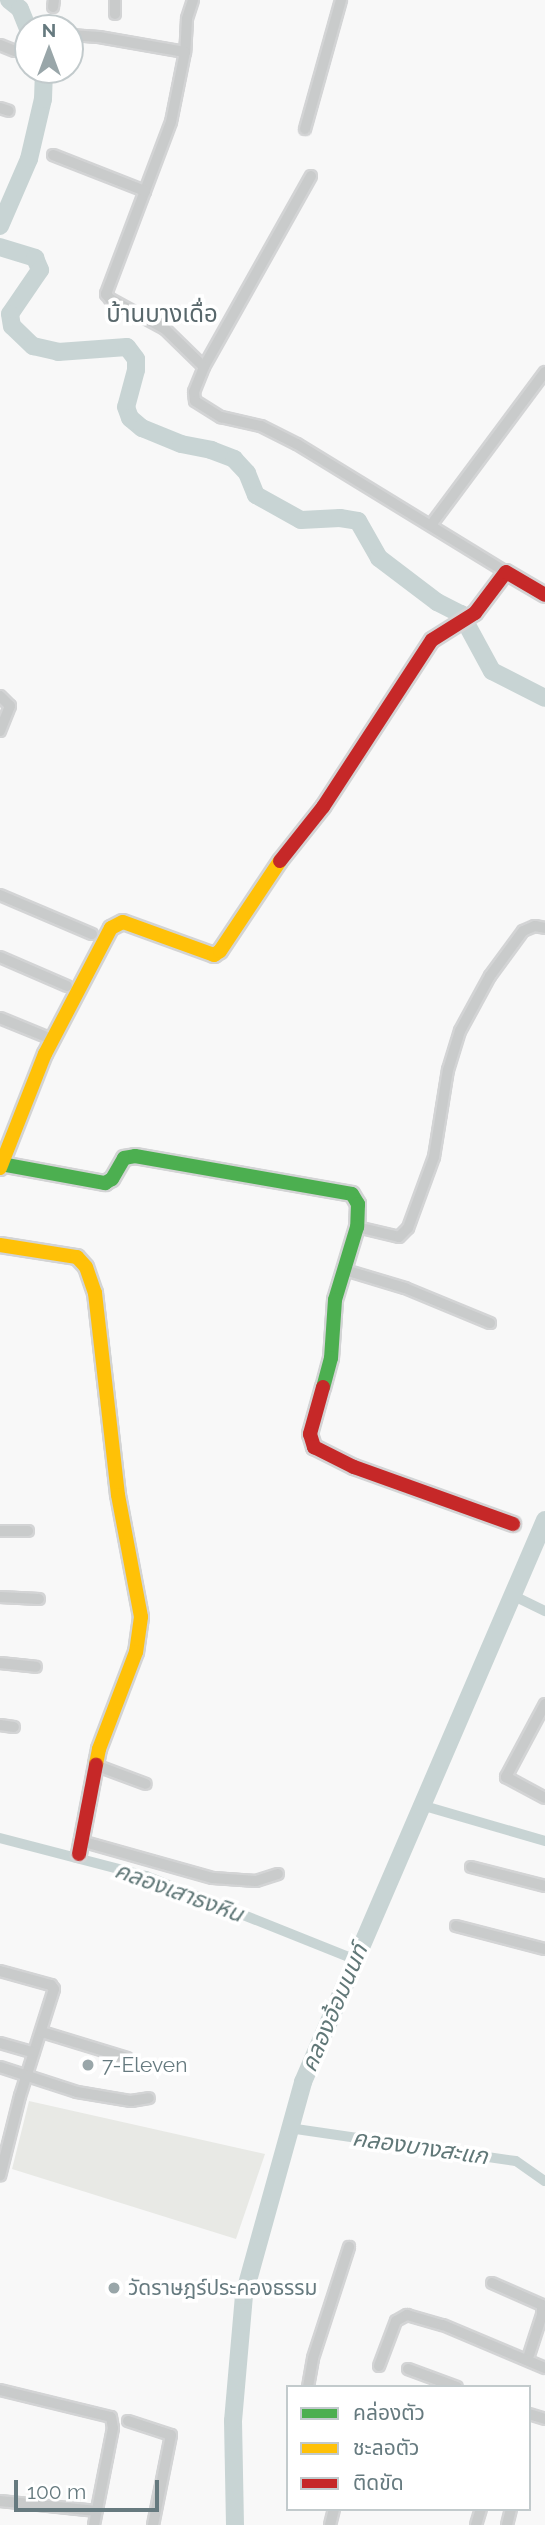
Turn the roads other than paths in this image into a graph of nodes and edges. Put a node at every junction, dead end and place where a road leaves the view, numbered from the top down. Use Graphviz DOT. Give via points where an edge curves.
graph roads {
  1 [pos="115,0"];
  2 [pos="193,0"];
  3 [pos="341,0"];
  4 [pos="115,14"];
  5 [pos="84,36"];
  6 [pos="185,52"];
  7 [pos="305,129"];
  8 [pos="53,155"];
  9 [pos="311,176"];
  10 [pos="145,191"];
  11 [pos="204,367"];
  12 [pos="545,372"];
  13 [pos="431,525"];
  14 [pos="506,572"];
  15 [pos="545,595"];
  16 [pos="0,696"];
  17 [pos="0,731"];
  18 [pos="0,895"];
  19 [pos="545,928"];
  20 [pos="92,934"];
  21 [pos="0,957"];
  22 [pos="67,986"];
  23 [pos="0,1018"];
  24 [pos="44,1036"];
  25 [pos="1,1166"];
  26 [pos="357,1227"];
  27 [pos="0,1245"];
  28 [pos="345,1270"];
  29 [pos="490,1323"];
  30 [pos="513,1524"];
  31 [pos="0,1531"];
  32 [pos="28,1531"];
  33 [pos="0,1597"];
  34 [pos="39,1599"];
  35 [pos="0,1663"];
  36 [pos="36,1667"];
  37 [pos="545,1704"];
  38 [pos="540,1723"];
  39 [pos="0,1725"];
  40 [pos="14,1727"];
  41 [pos="96,1765"];
  42 [pos="146,1784"];
  43 [pos="545,1798"];
  44 [pos="80,1847"];
  45 [pos="471,1867"];
  46 [pos="278,1874"];
  47 [pos="545,1886"];
  48 [pos="456,1926"];
  49 [pos="545,1949"];
  50 [pos="0,1971"];
  51 [pos="42,2032"];
  52 [pos="0,2043"];
  53 [pos="34,2053"];
  54 [pos="127,2058"];
  55 [pos="0,2067"];
  56 [pos="26,2076"];
  57 [pos="149,2098"];
  58 [pos="0,2176"];
  59 [pos="349,2247"];
  60 [pos="492,2283"];
  61 [pos="475,2339"];
  62 [pos="529,2355"];
  63 [pos="545,2362"];
  64 [pos="379,2366"];
  65 [pos="545,2368"];
  66 [pos="408,2369"];
  67 [pos="308,2385"];
  68 [pos="452,2385"];
  69 [pos="0,2390"];
  70 [pos="128,2421"];
  71 [pos="0,2501"];
  72 [pos="96,2511"];
  73 [pos="94,2525"];
  74 [pos="153,2525"];
  1 -- 4 [label="street"];
  2 -- 6 [label="street"];
  3 -- 7 [label="street"];
  5 -- 6 [label="street"];
  6 -- 10 [label="street" via="171,122"];
  8 -- 10 [label="street"];
  9 -- 11 [label="street"];
  10 -- 11 [label="street" via="106,293 165,329"];
  11 -- 13 [label="street" via="194,393 201,407 278,433"];
  12 -- 13 [label="street"];
  13 -- 14 [label="street"];
  14 -- 15 [label="street"];
  14 -- 25 [label="street" via="475,613 432,640 323,807 220,951 205,954 123,922 111,928 45,1054"];
  16 -- 17 [label="street" via="10,706"];
  18 -- 20 [label="street"];
  19 -- 26 [label="street" via="523,931 460,1031 434,1157 408,1228 399,1237"];
  21 -- 22 [label="street"];
  23 -- 24 [label="street"];
  25 -- 26 [label="street" via="105,1183 124,1158 135,1156 341,1191 352,1194 358,1204"];
  26 -- 28 [label="street"];
  27 -- 41 [label="street" via="83,1260 96,1293 118,1495 141,1617 136,1652"];
  28 -- 29 [label="street" via="405,1287"];
  28 -- 30 [label="street" via="335,1300 331,1358 311,1443 354,1467"];
  31 -- 32 [label="street"];
  33 -- 34 [label="street"];
  35 -- 36 [label="street"];
  37 -- 38 [label="street"];
  38 -- 43 [label="street" via="506,1777"];
  39 -- 40 [label="street"];
  41 -- 42 [label="street"];
  41 -- 44 [label="street"];
  44 -- 46 [label="street" via="213,1878 256,1881"];
  45 -- 47 [label="street"];
  48 -- 49 [label="street"];
  50 -- 51 [label="street" via="53,1986"];
  51 -- 53 [label="street"];
  51 -- 54 [label="street"];
  52 -- 53 [label="street"];
  53 -- 56 [label="street"];
  55 -- 56 [label="street"];
  56 -- 57 [label="street" via="114,2099"];
  56 -- 58 [label="street"];
  59 -- 67 [label="street"];
  60 -- 62 [label="street" via="542,2305"];
  61 -- 62 [label="street"];
  61 -- 64 [label="street" via="414,2316 400,2316"];
  61 -- 65 [label="street"];
  62 -- 63 [label="street"];
  66 -- 68 [label="street"];
  69 -- 72 [label="street" via="111,2417 113,2428"];
  70 -- 74 [label="street" via="171,2435"];
  71 -- 72 [label="street"];
  72 -- 73 [label="street"];
}
